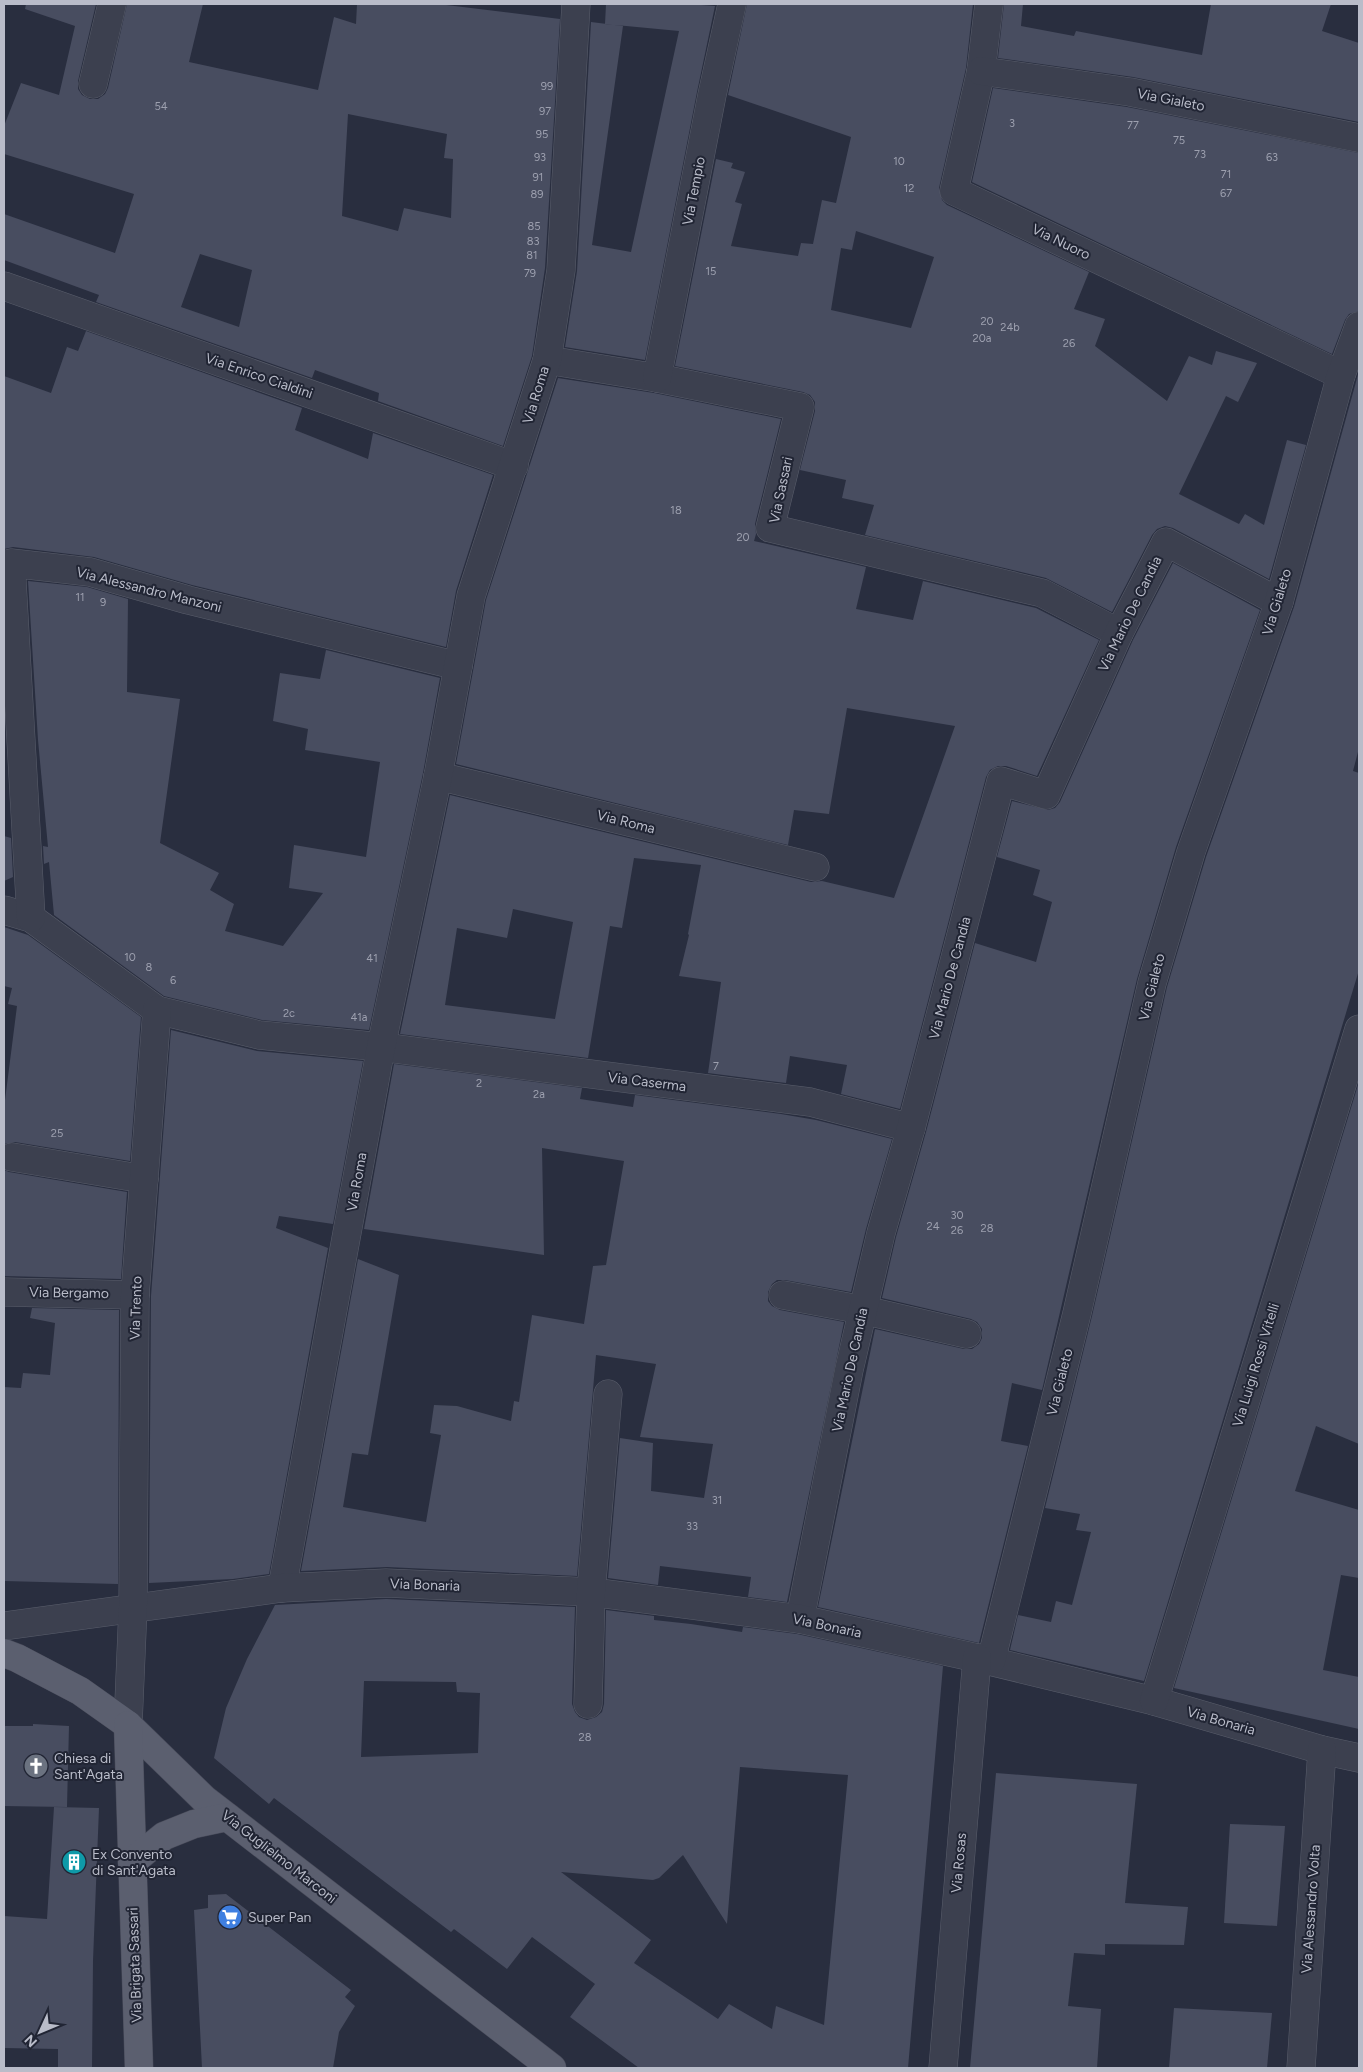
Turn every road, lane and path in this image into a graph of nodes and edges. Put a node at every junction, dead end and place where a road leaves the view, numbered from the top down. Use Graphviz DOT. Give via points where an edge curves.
graph roads {
  1 [pos="112,4"];
  2 [pos="576,4"];
  3 [pos="732,4"];
  4 [pos="989,4"];
  5 [pos="982,71"];
  6 [pos="93,84"];
  7 [pos="1359,138"];
  8 [pos="4,286"];
  9 [pos="1359,326"];
  10 [pos="547,360"];
  11 [pos="1341,375"];
  12 [pos="657,378"];
  13 [pos="514,466"];
  14 [pos="1279,602"];
  15 [pos="1119,633"];
  16 [pos="458,666"];
  17 [pos="438,776"];
  18 [pos="815,867"];
  19 [pos="4,910"];
  20 [pos="31,918"];
  21 [pos="158,1010"];
  22 [pos="1358,1036"];
  23 [pos="381,1047"];
  24 [pos="911,1128"];
  25 [pos="12,1157"];
  26 [pos="144,1179"];
  27 [pos="4,1292"];
  28 [pos="135,1295"];
  29 [pos="783,1295"];
  30 [pos="863,1310"];
  31 [pos="967,1334"];
  32 [pos="608,1394"];
  33 [pos="282,1588"];
  34 [pos="591,1592"];
  35 [pos="133,1607"];
  36 [pos="800,1619"];
  37 [pos="4,1626"];
  38 [pos="4,1653"];
  39 [pos="984,1660"];
  40 [pos="1154,1701"];
  41 [pos="588,1704"];
  42 [pos="128,1725"];
  43 [pos="1322,1750"];
  44 [pos="1359,1758"];
  45 [pos="227,1816"];
  46 [pos="132,1862"];
  47 [pos="139,2068"];
  48 [pos="552,2068"];
  49 [pos="943,2068"];
  50 [pos="1301,2068"];
  1 -- 6 [label="street"];
  2 -- 10 [label="street, Via Roma" via="561,270"];
  3 -- 12 [label="street, Via Tempio"];
  4 -- 5 [label="street, Via Nuoro"];
  5 -- 7 [label="street, Via Gialeto" via="1130,92"];
  5 -- 11 [label="street, Via Nuoro" via="954,191"];
  8 -- 13 [label="street, Via Enrico Cialdini"];
  9 -- 11 [label="street, Via Gialeto"];
  10 -- 12 [label="street, Via Sassari"];
  10 -- 13 [label="street, Via Roma"];
  11 -- 14 [label="street, Via Gialeto"];
  12 -- 15 [label="street, Via Sassari" via="800,407 770,528 1042,593"];
  13 -- 16 [label="street, Via Roma" via="471,596"];
  14 -- 15 [label="street, Via Mario De Candia" via="1166,542"];
  14 -- 39 [label="street, Via Gialeto" via="1191,852 1152,983 1077,1313"];
  15 -- 24 [label="street, Via Mario De Candia" via="1046,795 1001,781"];
  16 -- 17 [label="street, Via Roma"];
  16 -- 20 [label="street, Via Alessandro Manzoni" via="188,600 90,572 11,562"];
  17 -- 18 [label="street, Via Roma"];
  17 -- 23 [label="street, Via Roma"];
  19 -- 20 [label="street"];
  20 -- 21 [label="street"];
  21 -- 23 [label="street, Via Caserma" via="259,1035"];
  21 -- 26 [label="street, Via Trento"];
  22 -- 40 [label="street, Via Luigi Rossi Vitelli"];
  23 -- 24 [label="street, Via Caserma" via="810,1102"];
  23 -- 33 [label="street, Via Roma"];
  24 -- 30 [label="street, Via Mario De Candia"];
  25 -- 26 [label="street"];
  26 -- 28 [label="street, Via Trento"];
  27 -- 28 [label="street, Via Bergamo"];
  28 -- 35 [label="street, Via Trento"];
  29 -- 30 [label="street"];
  30 -- 31 [label="street"];
  30 -- 36 [label="street, Via Mario De Candia"];
  32 -- 34 [label="street"];
  33 -- 34 [label="street, Via Bonaria" via="386,1583"];
  33 -- 35 [label="street, Via Bonaria"];
  34 -- 36 [label="street, Via Bonaria"];
  34 -- 41 [label="street"];
  35 -- 37 [label="street, Via Bonaria"];
  35 -- 42 [label="street, Via Trento"];
  36 -- 39 [label="street, Via Bonaria"];
  38 -- 42 [label="main road, Via Guglielmo Marconi" via="80,1691"];
  39 -- 40 [label="street, Via Bonaria"];
  39 -- 49 [label="street, Via Rosas"];
  40 -- 43 [label="street, Via Bonaria"];
  42 -- 45 [label="main road, Via Guglielmo Marconi" via="204,1799"];
  42 -- 46 [label="main road, Via Brigata Sassari"];
  43 -- 44 [label="street, Via Bonaria"];
  43 -- 50 [label="street, Via Alessandro Volta"];
  45 -- 46 [label="main road" via="164,1836"];
  45 -- 48 [label="main road, Via Guglielmo Marconi"];
  46 -- 47 [label="main road, Via Brigata Sassari"];
}
